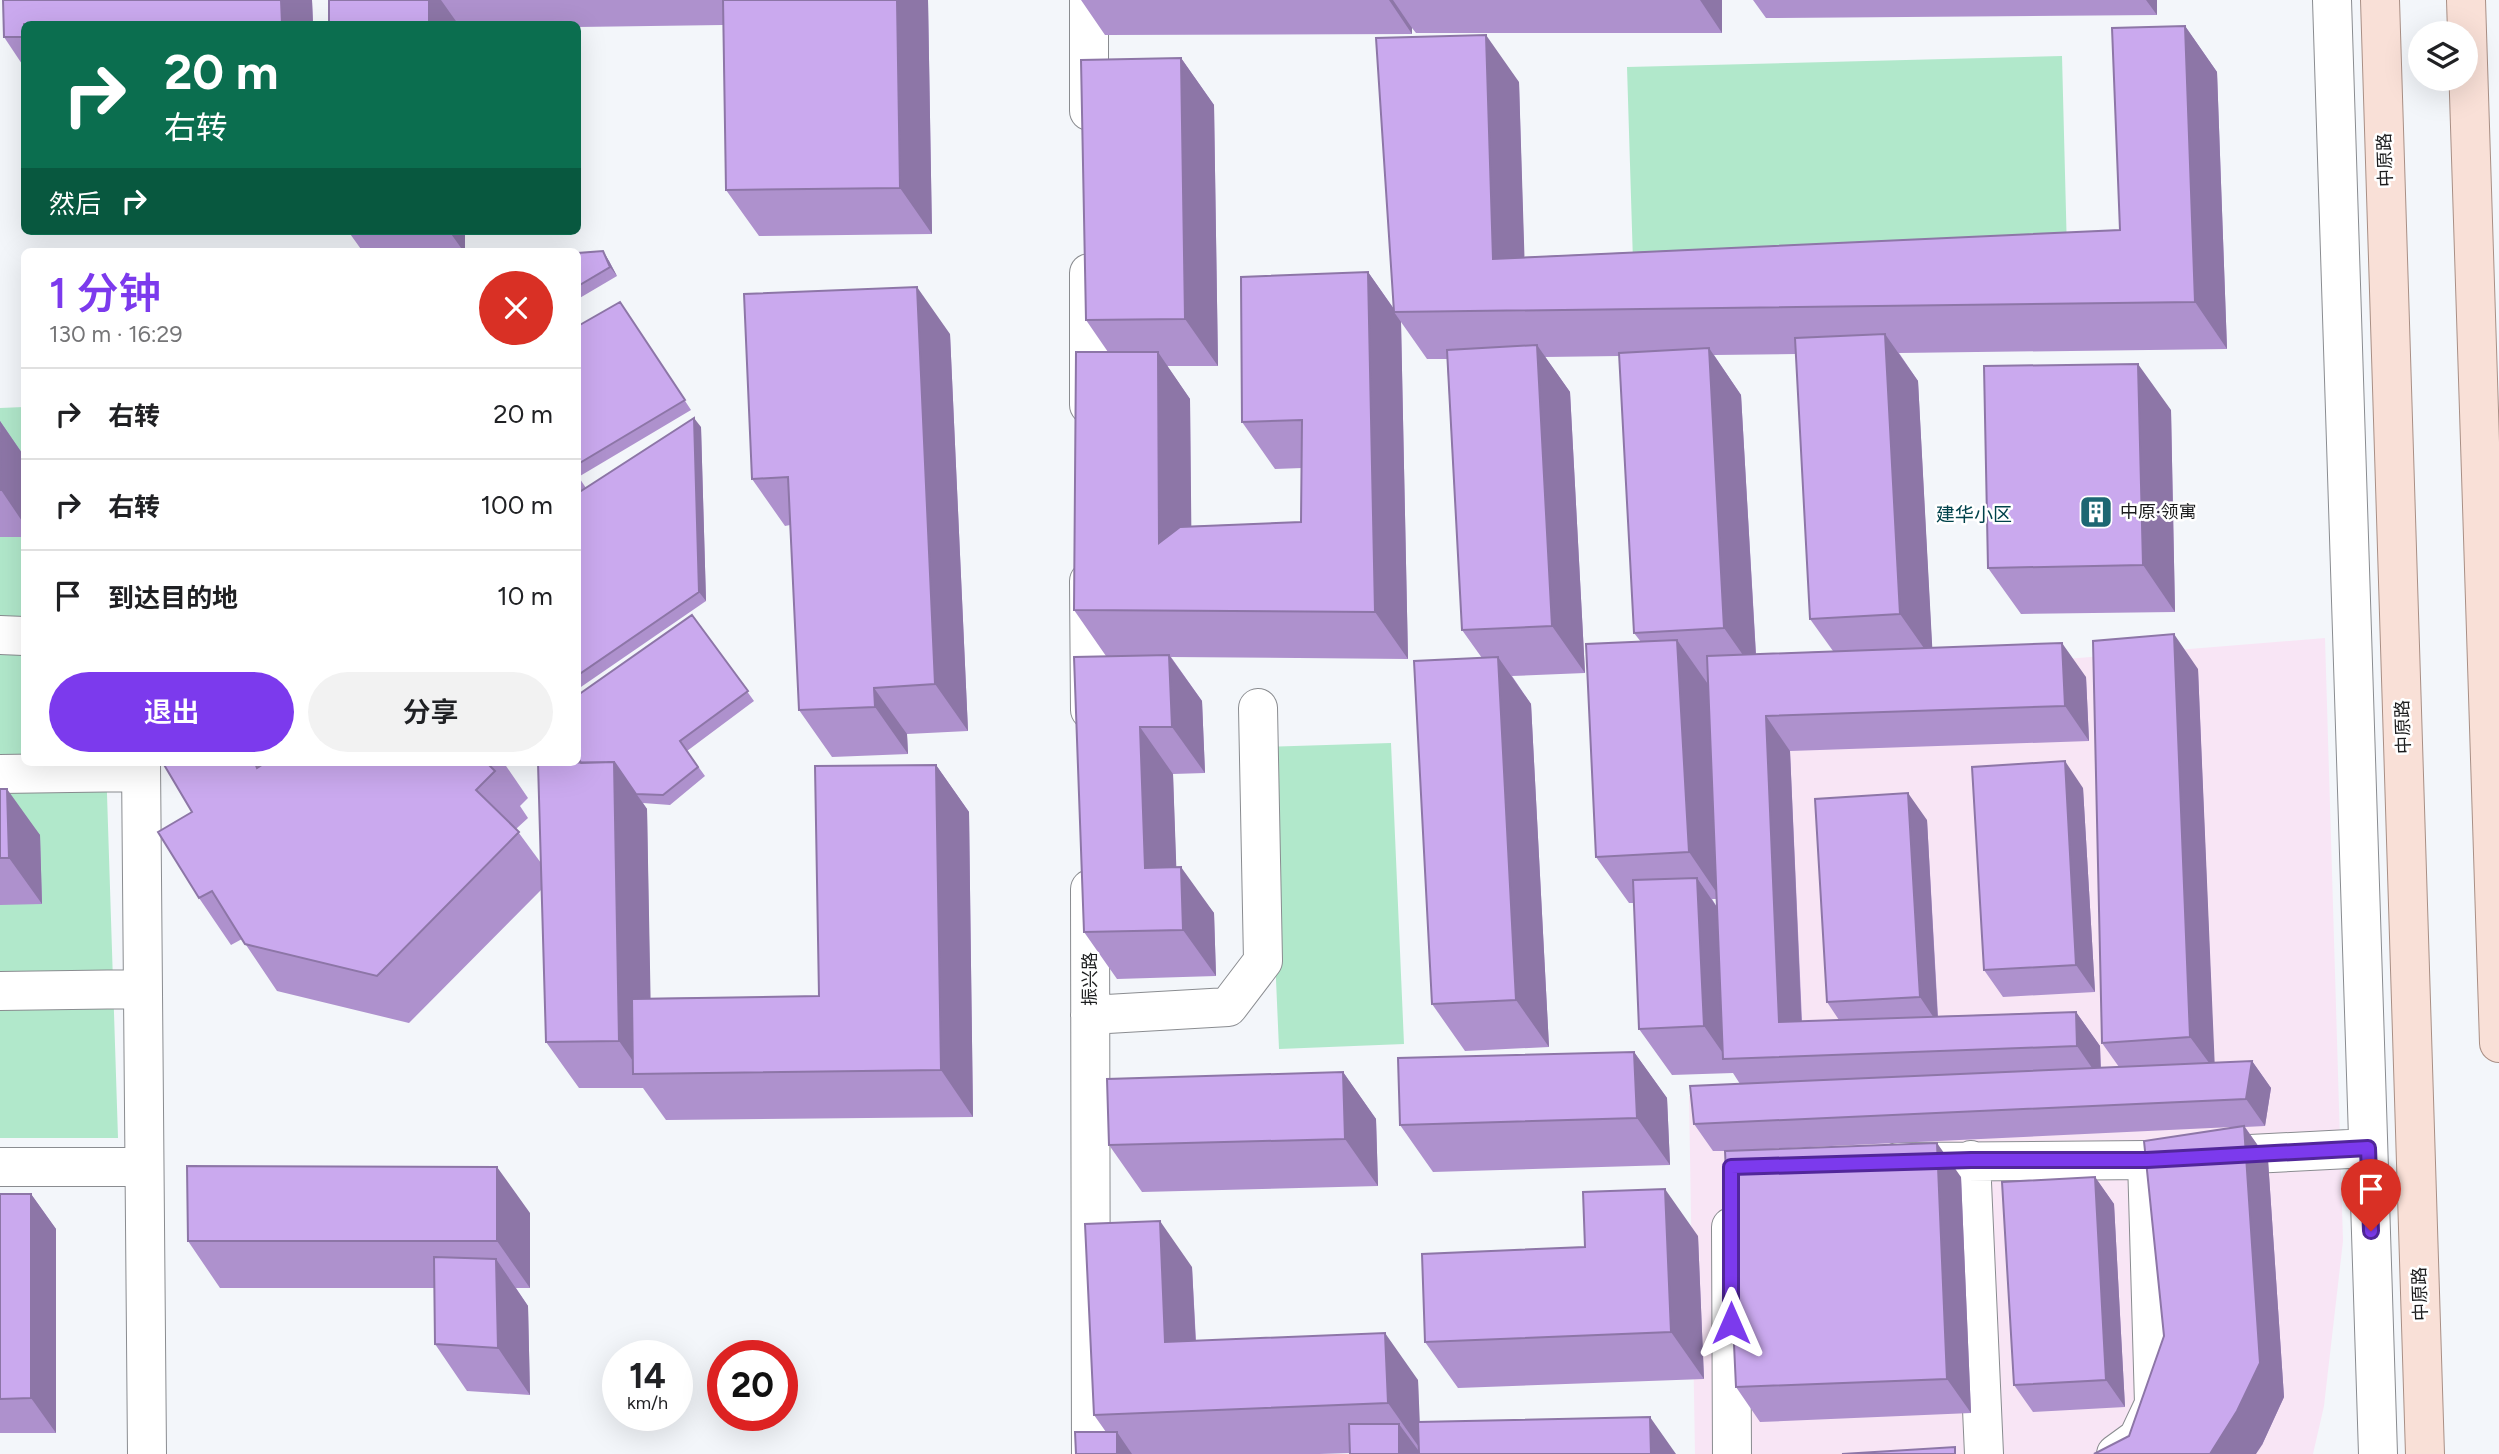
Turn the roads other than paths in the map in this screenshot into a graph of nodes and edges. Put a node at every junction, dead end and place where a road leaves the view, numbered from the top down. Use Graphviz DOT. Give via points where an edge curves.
graph roads {
  1 [pos="1089,0"];
  2 [pos="2332,0"];
  3 [pos="2380,0"];
  4 [pos="2466,0"];
  5 [pos="1089,139"];
  6 [pos="1089,236"];
  7 [pos="1089,445"];
  8 [pos="1089,542"];
  9 [pos="0,635"];
  10 [pos="21,636"];
  11 [pos="1258,708"];
  12 [pos="1090,751"];
  13 [pos="141,768"];
  14 [pos="0,774"];
  15 [pos="1090,848"];
  16 [pos="143,989"];
  17 [pos="0,990"];
  18 [pos="1090,1015"];
  19 [pos="2499,1043"];
  20 [pos="2368,1148"];
  21 [pos="1971,1160"];
  22 [pos="2147,1160"];
  23 [pos="1864,1163"];
  24 [pos="0,1167"];
  25 [pos="144,1167"];
  26 [pos="1731,1194"];
  27 [pos="147,1454"];
  28 [pos="1091,1454"];
  29 [pos="1732,1454"];
  30 [pos="1984,1454"];
  31 [pos="2116,1454"];
  32 [pos="2378,1454"];
  33 [pos="2425,1454"];
  1 -- 5 [label="street"];
  2 -- 20 [label="street"];
  3 -- 33 [label="main road, 中原路"];
  4 -- 19 [label="main road"];
  6 -- 7 [label="street"];
  8 -- 12 [label="street"];
  9 -- 10 [label="street"];
  11 -- 18 [label="street" via="1262,961 1228,1007"];
  13 -- 14 [label="street"];
  13 -- 16 [label="street"];
  15 -- 18 [label="street, 振兴路"];
  16 -- 17 [label="street"];
  16 -- 25 [label="street"];
  18 -- 28 [label="street, 振兴路"];
  20 -- 22 [label="street"];
  20 -- 32 [label="street"];
  21 -- 22 [label="street"];
  21 -- 23 [label="street"];
  21 -- 30 [label="street"];
  22 -- 31 [label="street" via="2154,1404 2138,1438"];
  24 -- 25 [label="street"];
  25 -- 27 [label="street"];
  26 -- 29 [label="street"];
}
